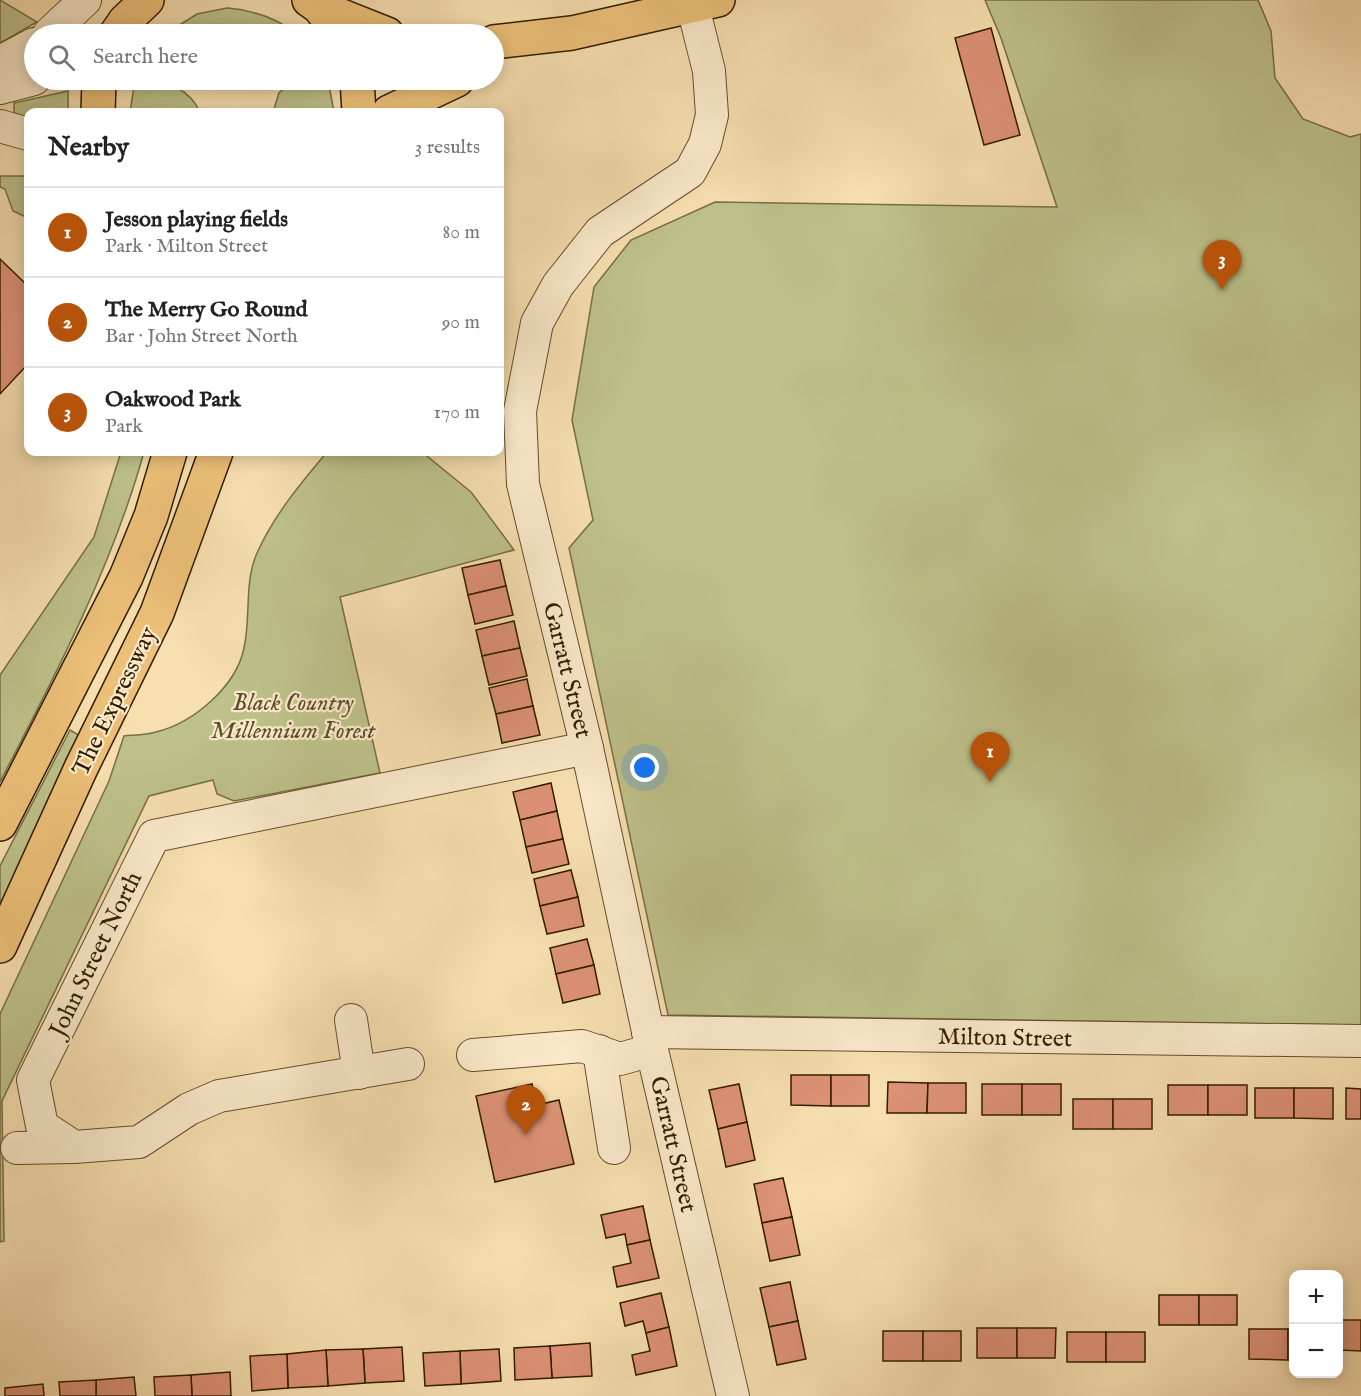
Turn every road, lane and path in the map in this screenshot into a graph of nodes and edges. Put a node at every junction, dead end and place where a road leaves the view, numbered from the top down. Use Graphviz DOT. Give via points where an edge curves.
graph roads {
  1 [pos="706,3"];
  2 [pos="572,33"];
  3 [pos="504,41"];
  4 [pos="24,47"];
  5 [pos="504,60"];
  6 [pos="0,62"];
  7 [pos="24,82"];
  8 [pos="0,88"];
  9 [pos="99,90"];
  10 [pos="358,90"];
  11 [pos="436,90"];
  12 [pos="98,108"];
  13 [pos="359,108"];
  14 [pos="398,108"];
  15 [pos="0,126"];
  16 [pos="24,133"];
  17 [pos="169,456"];
  18 [pos="215,456"];
  19 [pos="587,748"];
  20 [pos="0,824"];
  21 [pos="0,946"];
  22 [pos="351,1020"];
  23 [pos="650,1041"];
  24 [pos="1361,1041"];
  25 [pos="599,1051"];
  26 [pos="473,1055"];
  27 [pos="408,1064"];
  28 [pos="359,1073"];
  29 [pos="74,1147"];
  30 [pos="17,1148"];
  31 [pos="614,1148"];
  32 [pos="733,1396"];
  1 -- 2 [label="main road"];
  1 -- 19 [label="street, Garratt Street" via="712,116 705,144 690,172 600,232 558,285 537,323 520,411 523,484"];
  2 -- 3 [label="main road"];
  2 -- 5 [label="main road"];
  4 -- 6 [label="street"];
  7 -- 8 [label="street"];
  9 -- 12 [label="main road"];
  10 -- 13 [label="main road"];
  11 -- 14 [label="main road"];
  15 -- 16 [label="street"];
  17 -- 20 [label="main road, The Expressway" via="151,516 126,577"];
  18 -- 21 [label="main road, The Expressway" via="157,613"];
  19 -- 23 [label="street, Garratt Street"];
  19 -- 29 [label="street, John Street North" via="154,836 33,1080 42,1126"];
  22 -- 28 [label="street"];
  23 -- 24 [label="street, Milton Street"];
  23 -- 25 [label="street, Milton Street" via="620,1059"];
  23 -- 32 [label="street, Garratt Street"];
  25 -- 26 [label="street, Milton Street" via="582,1046"];
  25 -- 31 [label="street"];
  27 -- 28 [label="street"];
  28 -- 29 [label="street" via="219,1096 189,1109 139,1142"];
  29 -- 30 [label="street"];
}
